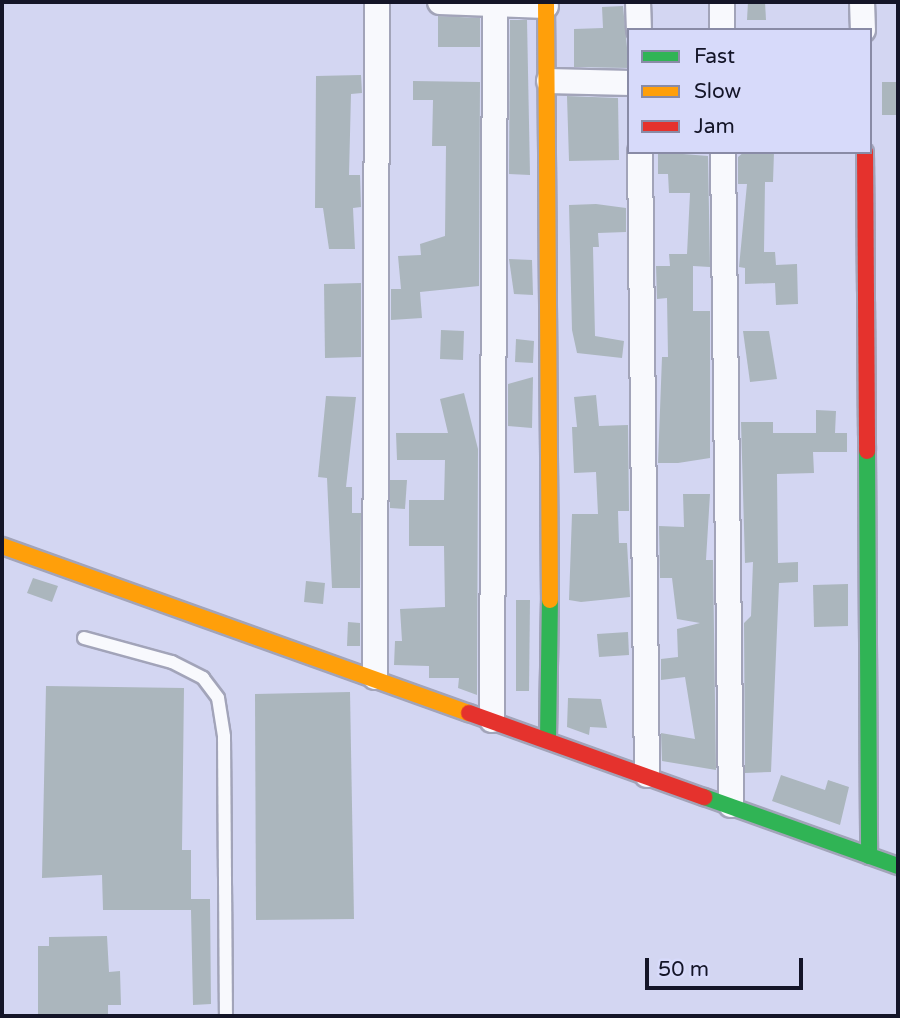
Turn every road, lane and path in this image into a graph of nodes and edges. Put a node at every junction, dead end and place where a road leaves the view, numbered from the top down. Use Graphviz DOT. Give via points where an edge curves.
graph roads {
  1 [pos="377,2"];
  2 [pos="440,2"];
  3 [pos="638,2"];
  4 [pos="722,2"];
  5 [pos="862,2"];
  6 [pos="495,4"];
  7 [pos="546,4"];
  8 [pos="639,28"];
  9 [pos="722,28"];
  10 [pos="863,28"];
  11 [pos="549,81"];
  12 [pos="627,83"];
  13 [pos="640,154"];
  14 [pos="723,154"];
  15 [pos="865,154"];
  16 [pos="2,546"];
  17 [pos="84,638"];
  18 [pos="375,677"];
  19 [pos="492,720"];
  20 [pos="548,738"];
  21 [pos="647,775"];
  22 [pos="731,805"];
  23 [pos="869,856"];
  24 [pos="898,866"];
  25 [pos="226,1016"];
  1 -- 18 [label="street"];
  2 -- 6 [label="street"];
  3 -- 8 [label="street"];
  4 -- 9 [label="street"];
  5 -- 10 [label="street"];
  6 -- 7 [label="street"];
  6 -- 19 [label="street"];
  7 -- 11 [label="street"];
  11 -- 12 [label="street"];
  11 -- 20 [label="street"];
  13 -- 21 [label="street"];
  14 -- 22 [label="street"];
  15 -- 23 [label="street"];
  16 -- 18 [label="street"];
  17 -- 25 [label="lane" via="172,662 203,678 218,698 224,737"];
  18 -- 19 [label="street"];
  19 -- 20 [label="street"];
  20 -- 21 [label="street"];
  21 -- 22 [label="street"];
  22 -- 23 [label="street"];
  23 -- 24 [label="street"];
}
